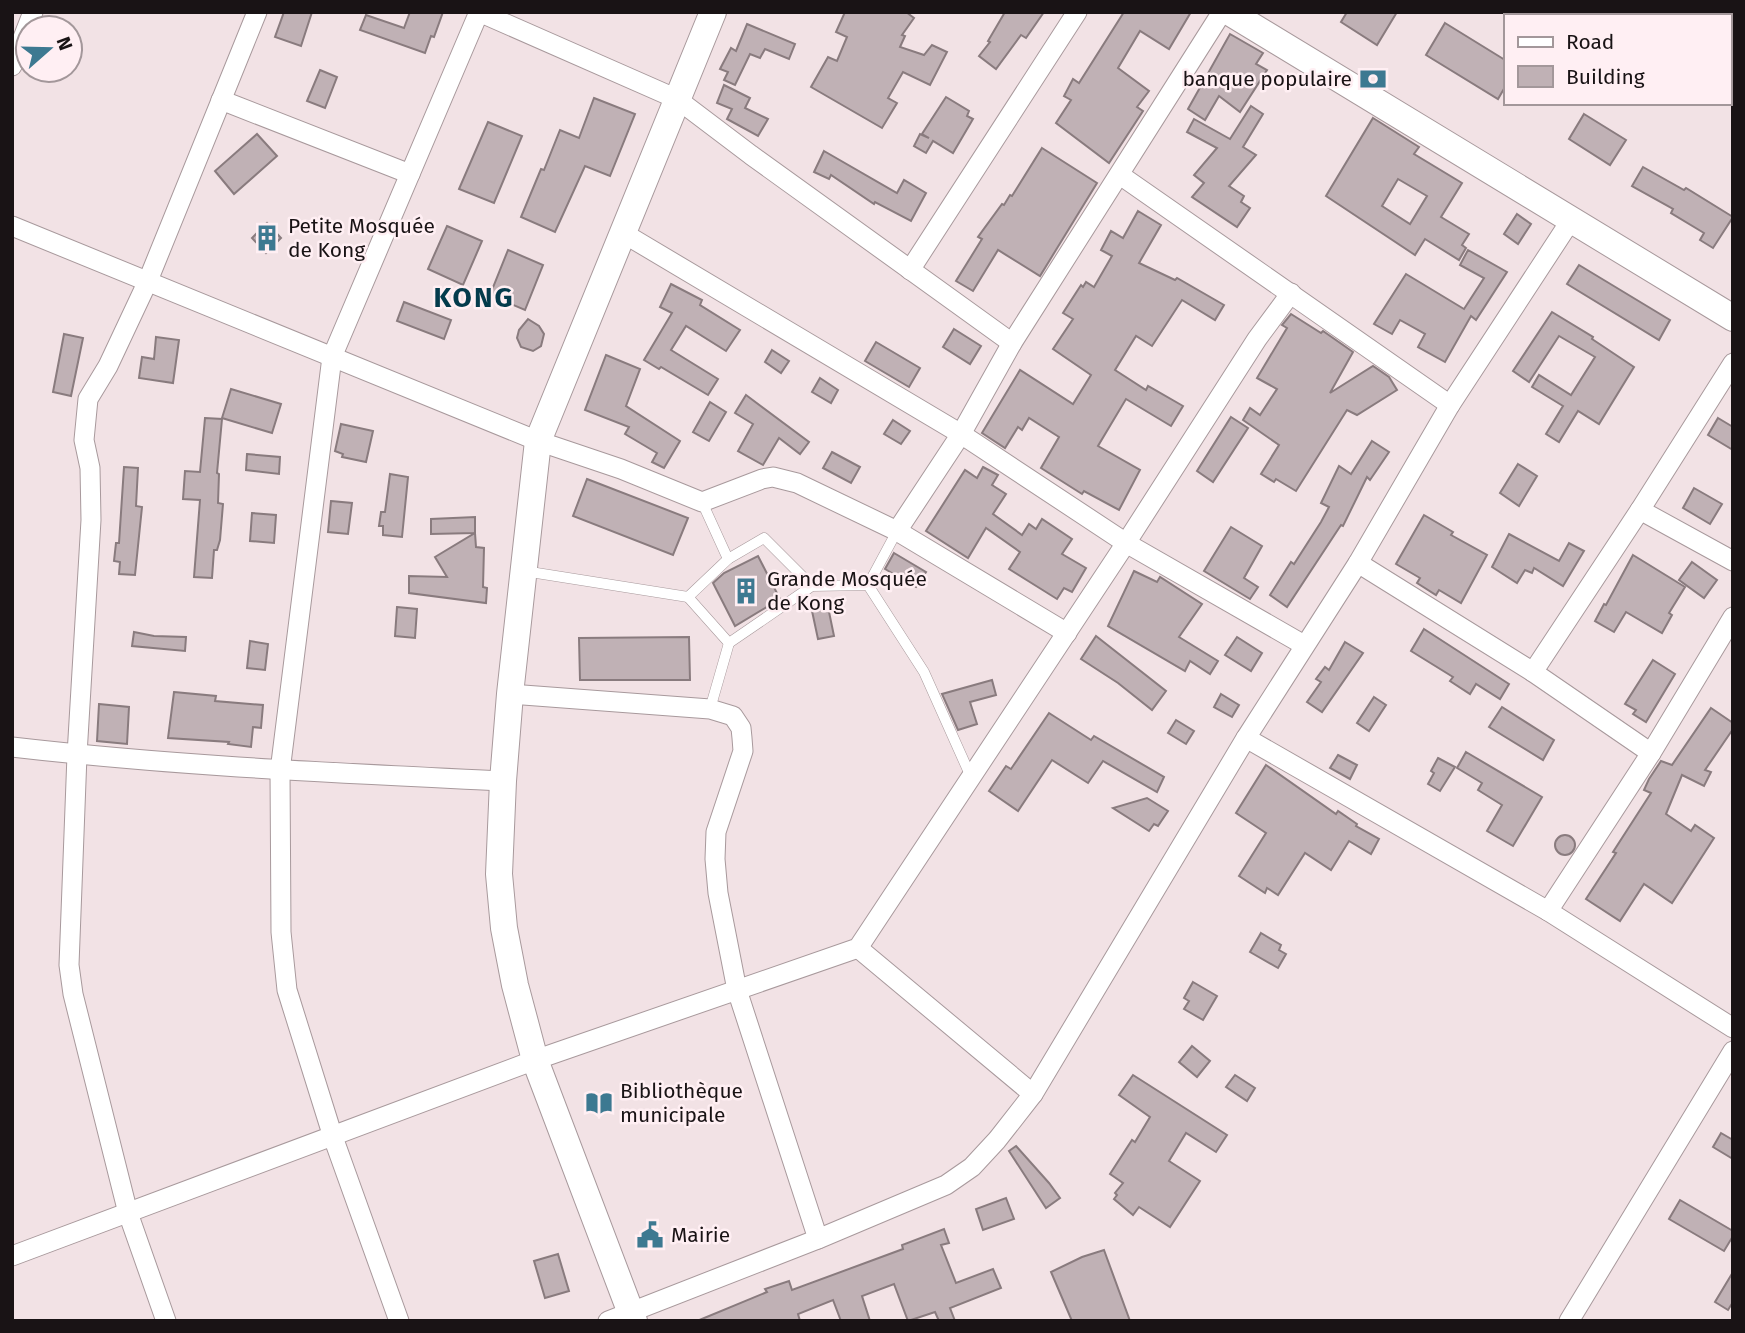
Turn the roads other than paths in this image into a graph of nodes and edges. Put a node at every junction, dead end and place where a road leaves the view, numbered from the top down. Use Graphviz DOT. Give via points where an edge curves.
graph roads {
  1 [pos="33,12"];
  2 [pos="257,12"];
  3 [pos="713,12"];
  4 [pos="1077,12"];
  5 [pos="1222,12"];
  6 [pos="1229,12"];
  7 [pos="12,66"];
  8 [pos="677,99"];
  9 [pos="221,100"];
  10 [pos="410,174"];
  11 [pos="1120,175"];
  12 [pos="1572,220"];
  13 [pos="12,226"];
  14 [pos="623,233"];
  15 [pos="910,270"];
  16 [pos="147,283"];
  17 [pos="1291,293"];
  18 [pos="1733,318"];
  19 [pos="1012,343"];
  20 [pos="332,357"];
  21 [pos="1733,363"];
  22 [pos="1450,405"];
  23 [pos="961,434"];
  24 [pos="538,441"];
  25 [pos="702,502"];
  26 [pos="1640,510"];
  27 [pos="897,531"];
  28 [pos="1126,543"];
  29 [pos="728,559"];
  30 [pos="1733,561"];
  31 [pos="1358,563"];
  32 [pos="523,571"];
  33 [pos="867,585"];
  34 [pos="812,586"];
  35 [pos="688,597"];
  36 [pos="1733,617"];
  37 [pos="1067,633"];
  38 [pos="729,643"];
  39 [pos="1304,645"];
  40 [pos="1533,672"];
  41 [pos="510,694"];
  42 [pos="710,709"];
  43 [pos="1246,738"];
  44 [pos="12,747"];
  45 [pos="1651,753"];
  46 [pos="77,755"];
  47 [pos="280,771"];
  48 [pos="971,778"];
  49 [pos="503,780"];
  50 [pos="1548,911"];
  51 [pos="858,948"];
  52 [pos="737,990"];
  53 [pos="1733,1028"];
  54 [pos="1733,1051"];
  55 [pos="535,1060"];
  56 [pos="1033,1094"];
  57 [pos="333,1137"];
  58 [pos="128,1213"];
  59 [pos="818,1239"];
  60 [pos="12,1256"];
  61 [pos="624,1318"];
  62 [pos="166,1321"];
  63 [pos="398,1321"];
  64 [pos="1569,1321"];
  1 -- 7 [label="street"];
  2 -- 9 [label="street"];
  3 -- 8 [label="main road"];
  4 -- 15 [label="street"];
  5 -- 11 [label="street"];
  6 -- 12 [label="main road"];
  8 -- 10 [label="street" via="479,12"];
  8 -- 14 [label="main road"];
  8 -- 15 [label="street"];
  9 -- 10 [label="street"];
  9 -- 16 [label="street"];
  10 -- 20 [label="street"];
  11 -- 17 [label="street"];
  11 -- 19 [label="street"];
  12 -- 18 [label="main road"];
  12 -- 22 [label="street"];
  13 -- 16 [label="street"];
  14 -- 23 [label="street"];
  14 -- 24 [label="main road"];
  15 -- 19 [label="street"];
  16 -- 20 [label="street"];
  16 -- 46 [label="street" via="88,398 84,440 90,468 91,520"];
  17 -- 22 [label="street"];
  17 -- 28 [label="street"];
  19 -- 23 [label="street"];
  20 -- 24 [label="street"];
  20 -- 47 [label="street"];
  21 -- 26 [label="street"];
  22 -- 31 [label="street"];
  23 -- 27 [label="street"];
  23 -- 28 [label="street"];
  24 -- 25 [label="street"];
  24 -- 32 [label="main road"];
  25 -- 27 [label="street" via="773,477 797,482"];
  25 -- 29 [label="lane"];
  26 -- 30 [label="street"];
  26 -- 40 [label="street"];
  27 -- 33 [label="lane"];
  27 -- 37 [label="street"];
  28 -- 37 [label="street"];
  28 -- 39 [label="street"];
  29 -- 34 [label="lane" via="764,538"];
  29 -- 35 [label="lane"];
  31 -- 39 [label="street"];
  31 -- 40 [label="street"];
  32 -- 35 [label="lane"];
  32 -- 41 [label="main road"];
  33 -- 34 [label="lane"];
  33 -- 48 [label="lane" via="924,672"];
  34 -- 38 [label="lane"];
  35 -- 38 [label="lane"];
  36 -- 45 [label="street"];
  37 -- 48 [label="street"];
  38 -- 42 [label="lane"];
  39 -- 43 [label="street"];
  40 -- 45 [label="street"];
  41 -- 42 [label="street"];
  41 -- 49 [label="main road"];
  42 -- 52 [label="street" via="733,716 742,738 743,751 716,832 715,859"];
  43 -- 50 [label="street"];
  43 -- 56 [label="street"];
  44 -- 46 [label="street"];
  45 -- 50 [label="street"];
  46 -- 47 [label="street"];
  46 -- 58 [label="street" via="69,965"];
  47 -- 49 [label="street"];
  47 -- 57 [label="street" via="281,932 287,990"];
  48 -- 51 [label="street"];
  49 -- 55 [label="main road" via="499,874 504,928"];
  50 -- 53 [label="street"];
  51 -- 52 [label="street"];
  51 -- 56 [label="street"];
  52 -- 55 [label="street"];
  52 -- 59 [label="street"];
  54 -- 64 [label="street"];
  55 -- 57 [label="street"];
  55 -- 61 [label="main road"];
  56 -- 59 [label="street" via="972,1167 946,1185"];
  57 -- 58 [label="street"];
  57 -- 63 [label="street"];
  58 -- 60 [label="street"];
  58 -- 62 [label="street"];
  59 -- 61 [label="street"];
}
